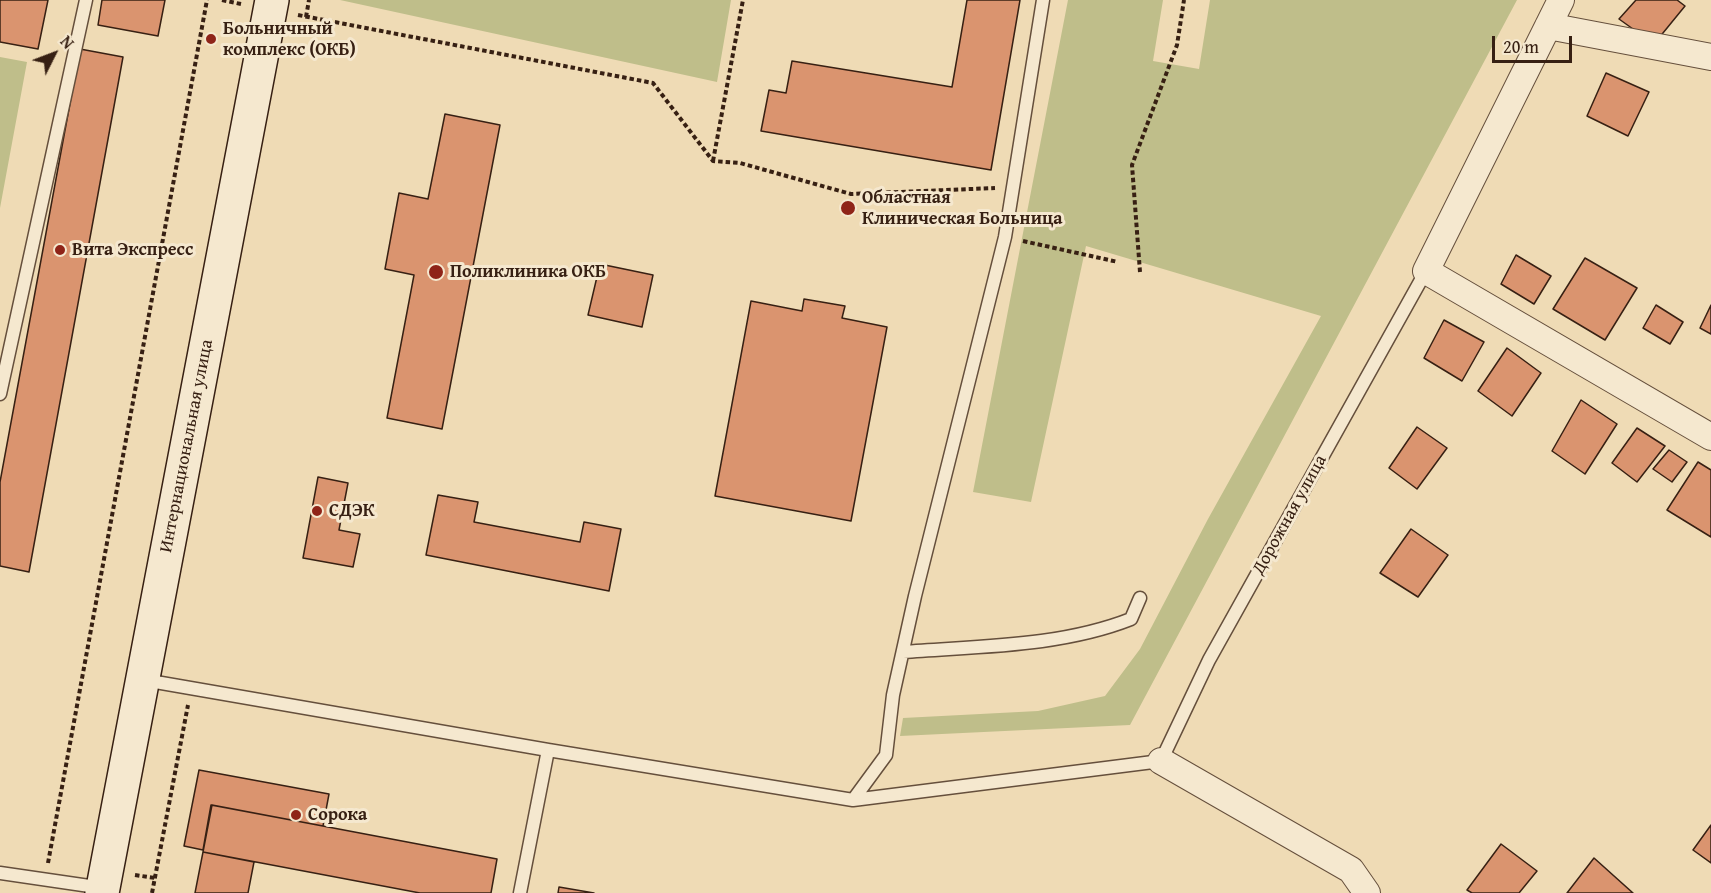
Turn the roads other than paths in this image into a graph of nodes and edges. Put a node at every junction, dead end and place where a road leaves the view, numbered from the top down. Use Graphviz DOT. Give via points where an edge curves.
graph roads {
  1 [pos="86,0"];
  2 [pos="1043,0"];
  3 [pos="1562,0"];
  4 [pos="271,5"];
  5 [pos="1548,26"];
  6 [pos="1711,57"];
  7 [pos="1426,271"];
  8 [pos="0,394"];
  9 [pos="1711,437"];
  10 [pos="1140,598"];
  11 [pos="903,652"];
  12 [pos="143,679"];
  13 [pos="548,750"];
  14 [pos="1161,761"];
  15 [pos="853,800"];
  16 [pos="0,873"];
  17 [pos="103,891"];
  18 [pos="520,893"];
  19 [pos="1367,893"];
  1 -- 8 [label="lane"];
  2 -- 11 [label="lane" via="1005,237"];
  3 -- 5 [label="street, Дорожная улица"];
  4 -- 12 [label="main road, Интернациональная улица"];
  5 -- 6 [label="street"];
  5 -- 7 [label="street, Дорожная улица"];
  7 -- 9 [label="street"];
  7 -- 14 [label="lane, Дорожная улица" via="1209,660"];
  10 -- 11 [label="lane" via="1131,619 1100,631"];
  11 -- 15 [label="lane" via="886,755"];
  12 -- 13 [label="lane"];
  12 -- 17 [label="main road, Интернациональная улица"];
  13 -- 15 [label="lane"];
  13 -- 18 [label="lane"];
  14 -- 15 [label="lane"];
  14 -- 19 [label="street" via="1351,870"];
  16 -- 17 [label="lane"];
}
